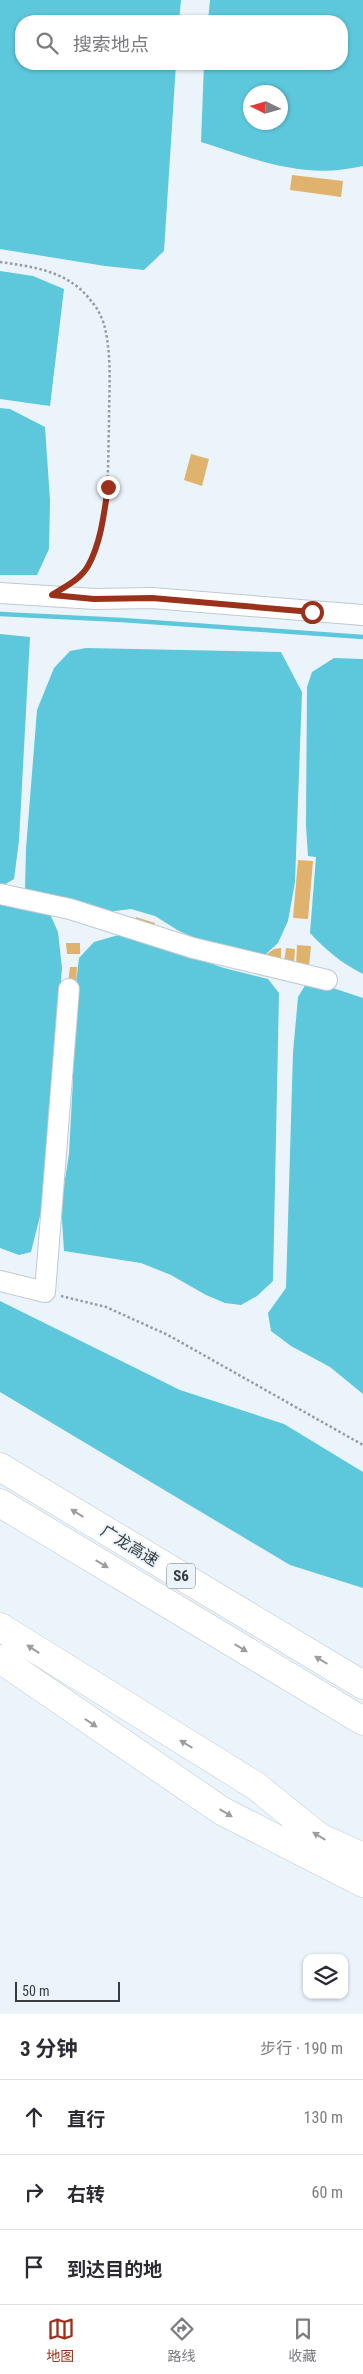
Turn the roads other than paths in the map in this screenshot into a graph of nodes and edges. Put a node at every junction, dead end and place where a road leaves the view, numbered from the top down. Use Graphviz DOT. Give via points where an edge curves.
graph roads {
  1 [pos="0,593"];
  2 [pos="363,615"];
  3 [pos="0,894"];
  4 [pos="327,980"];
  5 [pos="69,989"];
  6 [pos="0,1281"];
  7 [pos="0,1467"];
  8 [pos="0,1503"];
  9 [pos="0,1627"];
  10 [pos="0,1659"];
  11 [pos="363,1685"];
  12 [pos="363,1721"];
  13 [pos="363,1857"];
  14 [pos="363,1883"];
  1 -- 2 [label="lane" via="94,599 152,598"];
  3 -- 4 [label="lane" via="70,909 193,948"];
  5 -- 6 [label="lane" via="45,1292"];
  11 -- 7 [label="highway, 广龙高速 / S6, one-way"];
  8 -- 12 [label="highway, 广龙高速 / S6, one-way"];
  13 -- 9 [label="highway, one-way" via="319,1837 256,1786"];
  10 -- 14 [label="highway, one-way" via="222,1811"];
}
